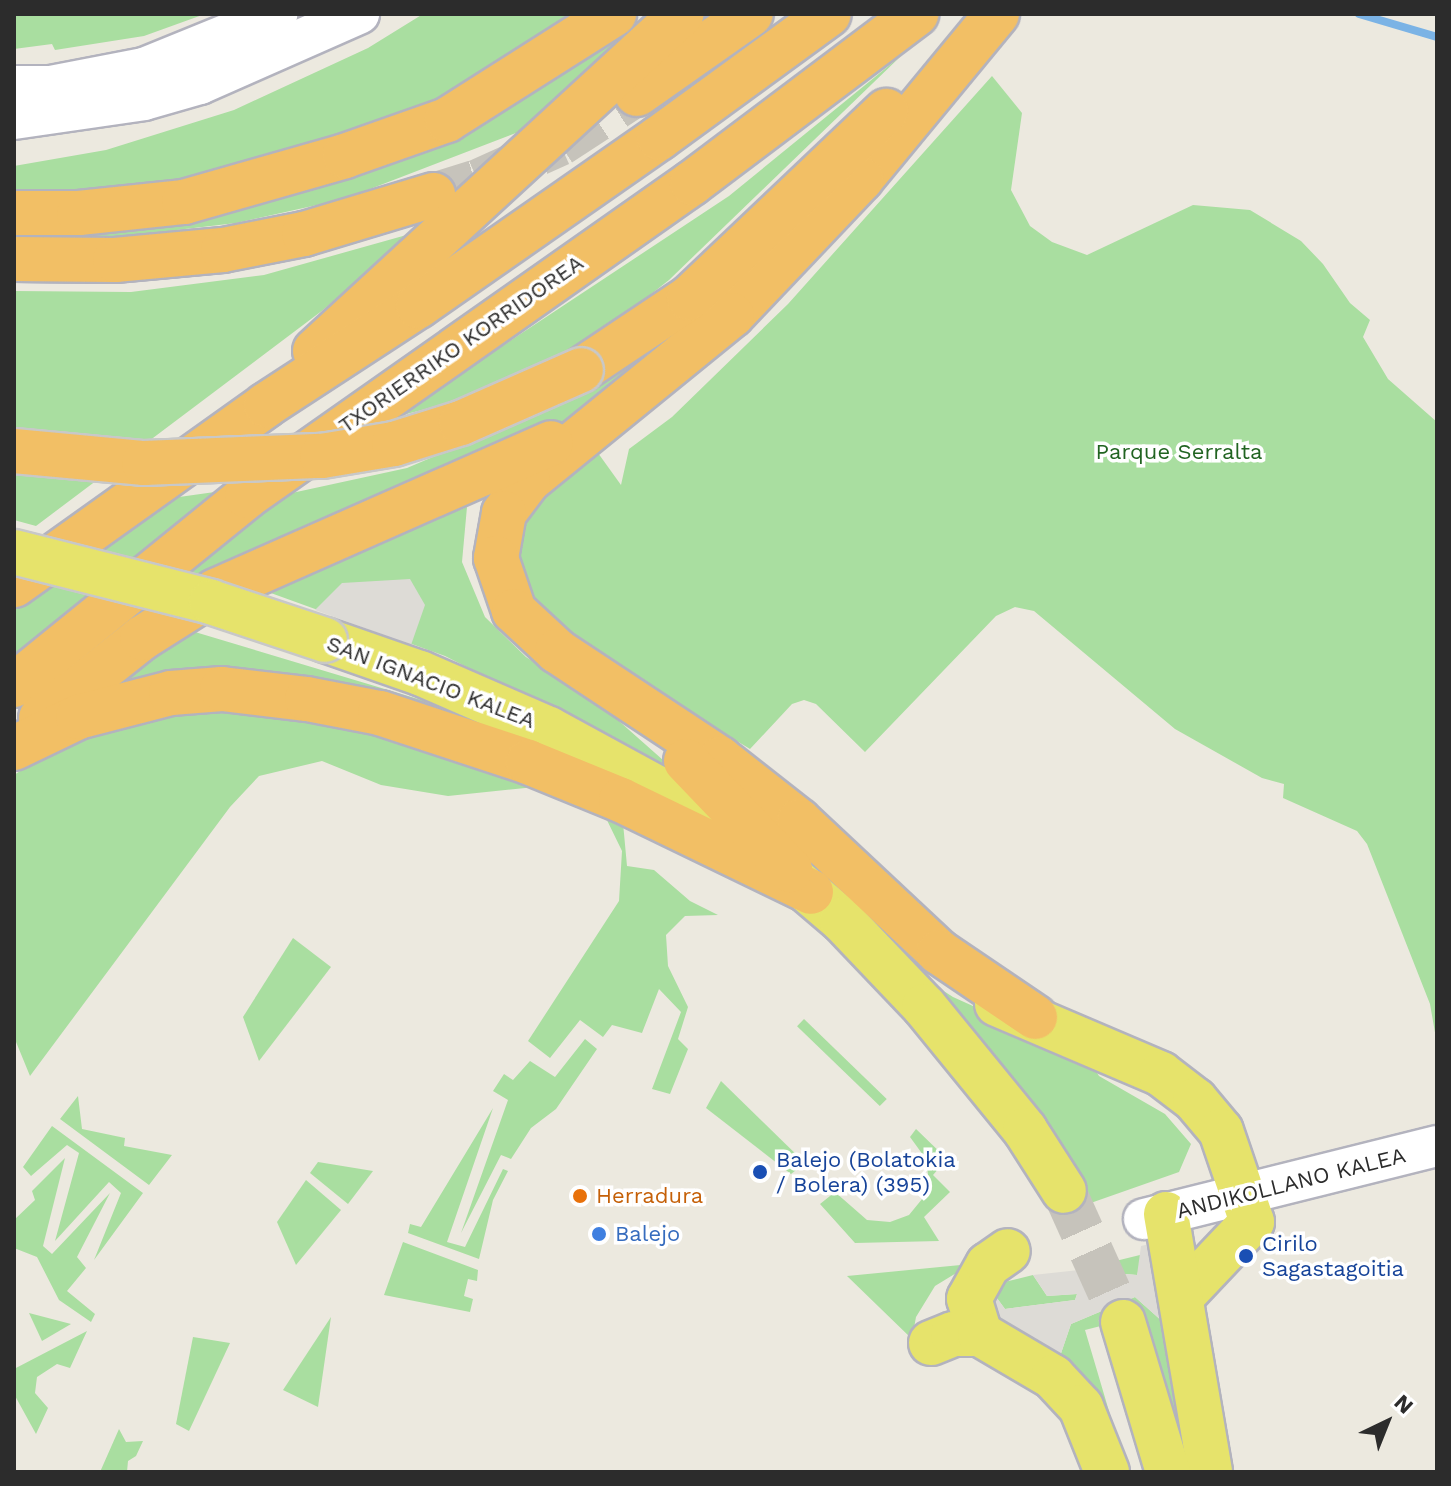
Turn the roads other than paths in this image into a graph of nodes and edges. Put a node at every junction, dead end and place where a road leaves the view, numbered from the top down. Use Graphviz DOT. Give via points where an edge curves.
graph roads {
  1 [pos="277,14"];
  2 [pos="359,14"];
  3 [pos="614,14"];
  4 [pos="681,14"];
  5 [pos="751,14"];
  6 [pos="829,14"];
  7 [pos="916,14"];
  8 [pos="994,14"];
  9 [pos="14,86"];
  10 [pos="637,94"];
  11 [pos="14,119"];
  12 [pos="433,195"];
  13 [pos="14,213"];
  14 [pos="14,259"];
  15 [pos="266,405"];
  16 [pos="621,408"];
  17 [pos="14,451"];
  18 [pos="14,552"];
  19 [pos="14,585"];
  20 [pos="14,685"];
  21 [pos="633,705"];
  22 [pos="14,740"];
  23 [pos="14,748"];
  24 [pos="826,906"];
  25 [pos="1035,1017"];
  26 [pos="1437,1146"];
  27 [pos="1245,1193"];
  28 [pos="1052,1196"];
  29 [pos="1155,1216"];
  30 [pos="1008,1251"];
  31 [pos="1181,1297"];
  32 [pos="980,1334"];
  33 [pos="931,1343"];
  34 [pos="1107,1472"];
  35 [pos="1142,1472"];
  36 [pos="1168,1472"];
  37 [pos="1210,1472"];
  1 -- 9 [label="main road" via="144,68 51,86"];
  2 -- 11 [label="main road" via="200,84 144,100"];
  3 -- 13 [label="highway" via="447,120 345,156 184,202 79,213"];
  4 -- 15 [label="highway" via="343,322"];
  5 -- 10 [label="highway"];
  6 -- 15 [label="highway" via="418,306"];
  7 -- 20 [label="highway, TXORIERRIKO KORRIDOREA" via="654,210 247,496"];
  8 -- 16 [label="highway" via="806,240 705,340"];
  8 -- 17 [label="highway, bridge" via="700,289 581,370 461,423 394,444 322,456 144,463"];
  12 -- 14 [label="highway" via="304,234 223,250 115,260"];
  15 -- 19 [label="highway"];
  16 -- 21 [label="highway" via="528,481 504,513 496,558 514,611 557,651"];
  16 -- 22 [label="highway" via="496,471 216,591 142,638"];
  18 -- 24 [label="main road, SAN IGNACIO KALEA, bridge" via="211,602 462,690 585,747 703,813"];
  21 -- 24 [label="highway"];
  21 -- 25 [label="highway" via="720,759 799,821 939,952"];
  23 -- 24 [label="highway" via="78,717 171,693 222,689 380,713 528,762 621,800"];
  24 -- 25 [label="main road" via="995,1004"];
  24 -- 28 [label="main road, SAN IGNACIO KALEA" via="972,1064"];
  25 -- 27 [label="main road" via="1161,1074 1195,1100 1221,1131"];
  26 -- 27 [label="main road, ANDIKOLLANO KALEA"];
  27 -- 29 [label="main road, ANDIKOLLANO KALEA"];
  27 -- 31 [label="main road" via="1252,1222"];
  29 -- 31 [label="main road"];
  30 -- 32 [label="main road" via="988,1265 969,1299"];
  31 -- 37 [label="main road"];
  32 -- 33 [label="main road" via="953,1334"];
  32 -- 34 [label="main road" via="1053,1377 1081,1407"];
  35 -- 36 [label="main road" via="1111,1327"];
}
